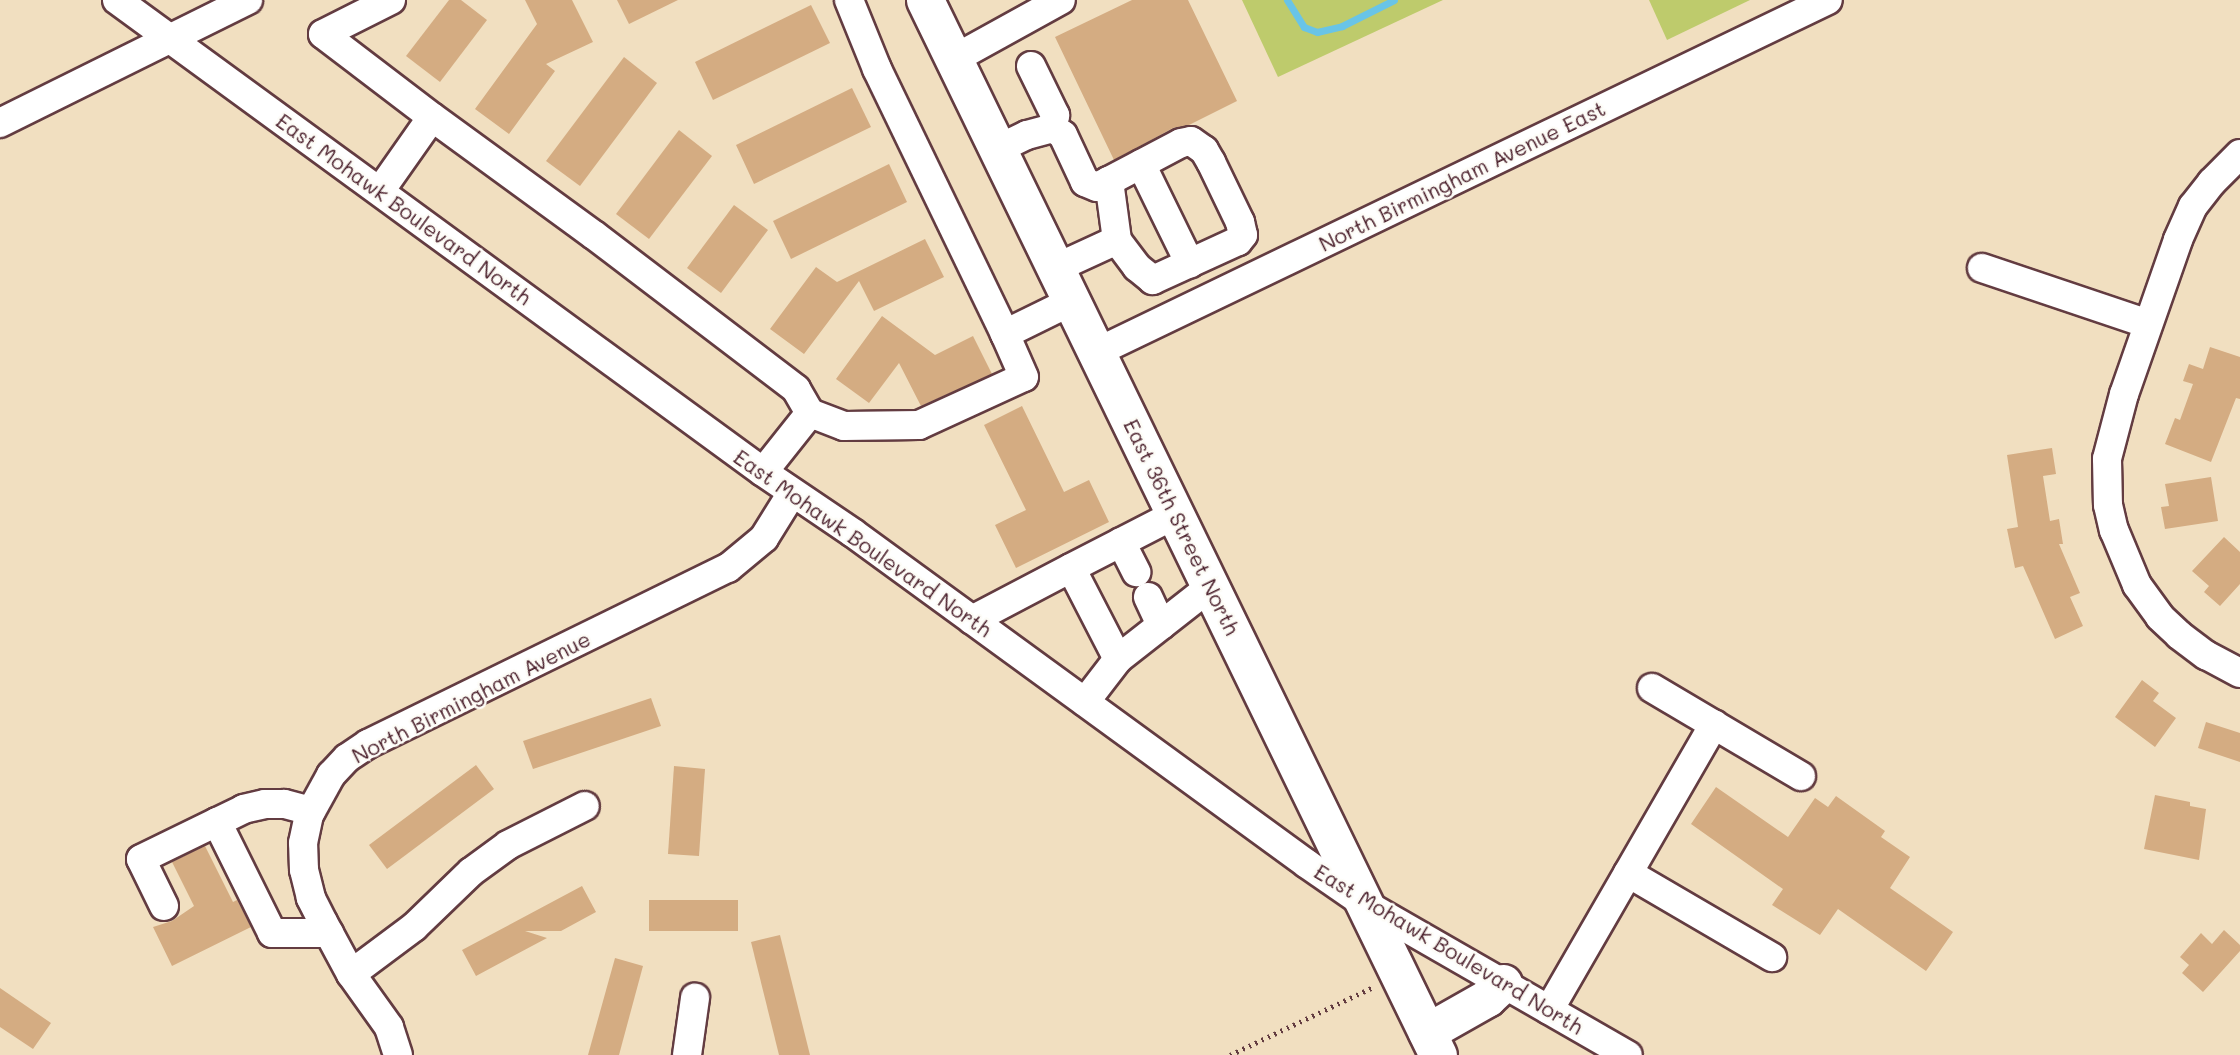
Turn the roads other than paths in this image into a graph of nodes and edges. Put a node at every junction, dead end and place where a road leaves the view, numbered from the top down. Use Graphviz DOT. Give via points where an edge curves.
graph roads {
  1 [pos="117,0"];
  2 [pos="248,0"];
  3 [pos="391,0"];
  4 [pos="849,0"];
  5 [pos="925,0"];
  6 [pos="1061,0"];
  7 [pos="1828,0"];
  8 [pos="169,38"];
  9 [pos="954,59"];
  10 [pos="1031,66"];
  11 [pos="432,117"];
  12 [pos="0,123"];
  13 [pos="1053,128"];
  14 [pos="998,149"];
  15 [pos="2240,154"];
  16 [pos="1141,164"];
  17 [pos="1109,181"];
  18 [pos="380,191"];
  19 [pos="1116,240"];
  20 [pos="1196,261"];
  21 [pos="1056,268"];
  22 [pos="1982,268"];
  23 [pos="1219,292"];
  24 [pos="1072,301"];
  25 [pos="2148,324"];
  26 [pos="1006,334"];
  27 [pos="1097,352"];
  28 [pos="810,413"];
  29 [pos="763,472"];
  30 [pos="793,493"];
  31 [pos="1176,514"];
  32 [pos="1121,542"];
  33 [pos="1072,568"];
  34 [pos="1211,586"];
  35 [pos="972,620"];
  36 [pos="1161,625"];
  37 [pos="1118,659"];
  38 [pos="2240,673"];
  39 [pos="1651,688"];
  40 [pos="1085,702"];
  41 [pos="1714,724"];
  42 [pos="1801,776"];
  43 [pos="585,806"];
  44 [pos="311,811"];
  45 [pos="217,822"];
  46 [pos="1628,873"];
  47 [pos="1365,904"];
  48 [pos="164,906"];
  49 [pos="329,933"];
  50 [pos="1772,957"];
  51 [pos="351,974"];
  52 [pos="1503,983"];
  53 [pos="695,998"];
  54 [pos="1549,1010"];
  55 [pos="1433,1044"];
  56 [pos="398,1055"];
  57 [pos="687,1055"];
  58 [pos="1628,1055"];
  1 -- 8 [label="street, East Mohawk Boulevard North"];
  2 -- 8 [label="street"];
  3 -- 11 [label="street" via="323,34"];
  4 -- 26 [label="street" via="877,69"];
  5 -- 9 [label="main road, East 36th Street North"];
  6 -- 9 [label="street"];
  7 -- 23 [label="street, North Birmingham Avenue East"];
  8 -- 12 [label="street"];
  8 -- 18 [label="street, East Mohawk Boulevard North"];
  9 -- 14 [label="main road, East 36th Street North"];
  10 -- 13 [label="street" via="1055,115"];
  11 -- 18 [label="street"];
  11 -- 28 [label="street" via="796,388"];
  13 -- 14 [label="street"];
  13 -- 17 [label="street" via="1063,135 1085,182 1097,187"];
  14 -- 21 [label="main road, East 36th Street North"];
  15 -- 25 [label="street" via="2193,206"];
  16 -- 17 [label="street"];
  16 -- 20 [label="street"];
  16 -- 20 [label="street" via="1181,143 1191,141 1204,150 1242,235"];
  17 -- 19 [label="street"];
  18 -- 29 [label="street, East Mohawk Boulevard North"];
  19 -- 20 [label="street" via="1153,280"];
  19 -- 21 [label="street"];
  20 -- 23 [label="street"];
  21 -- 24 [label="main road, East 36th Street North"];
  22 -- 25 [label="street"];
  23 -- 27 [label="street, North Birmingham Avenue East"];
  24 -- 26 [label="street"];
  24 -- 27 [label="main road, East 36th Street North"];
  25 -- 38 [label="street" via="2107,459 2108,505 2114,530 2137,585 2160,617 2206,655"];
  26 -- 28 [label="street" via="1024,377 919,425 844,426"];
  27 -- 31 [label="main road, East 36th Street North"];
  28 -- 29 [label="street"];
  29 -- 30 [label="street, East Mohawk Boulevard North"];
  30 -- 35 [label="street, East Mohawk Boulevard North"];
  30 -- 44 [label="street, North Birmingham Avenue" via="764,538 740,561 368,744 331,775"];
  31 -- 32 [label="street"];
  31 -- 34 [label="main road, East 36th Street North"];
  32 -- 33 [label="street"];
  32 -- 36 [label="street"];
  33 -- 35 [label="street"];
  33 -- 37 [label="street"];
  34 -- 36 [label="street"];
  34 -- 47 [label="main road, East 36th Street North"];
  35 -- 40 [label="street, East Mohawk Boulevard North"];
  36 -- 37 [label="street"];
  37 -- 40 [label="street"];
  39 -- 41 [label="street"];
  40 -- 47 [label="street, East Mohawk Boulevard North"];
  41 -- 42 [label="street"];
  41 -- 46 [label="street"];
  43 -- 51 [label="street" via="508,845 471,872 414,927"];
  44 -- 45 [label="street" via="265,804"];
  44 -- 49 [label="street, North Birmingham Avenue" via="303,842 304,870 311,898"];
  45 -- 48 [label="street" via="141,859"];
  45 -- 49 [label="street" via="272,933"];
  46 -- 50 [label="street"];
  46 -- 54 [label="street"];
  47 -- 52 [label="street, East Mohawk Boulevard North"];
  47 -- 55 [label="main road, East 36th Street North"];
  49 -- 51 [label="street, North Birmingham Avenue"];
  51 -- 56 [label="street, North Birmingham Avenue" via="389,1027"];
  52 -- 54 [label="street, East Mohawk Boulevard North"];
  52 -- 55 [label="main road"];
  53 -- 57 [label="street"];
  54 -- 58 [label="street, East Mohawk Boulevard North"];
}
